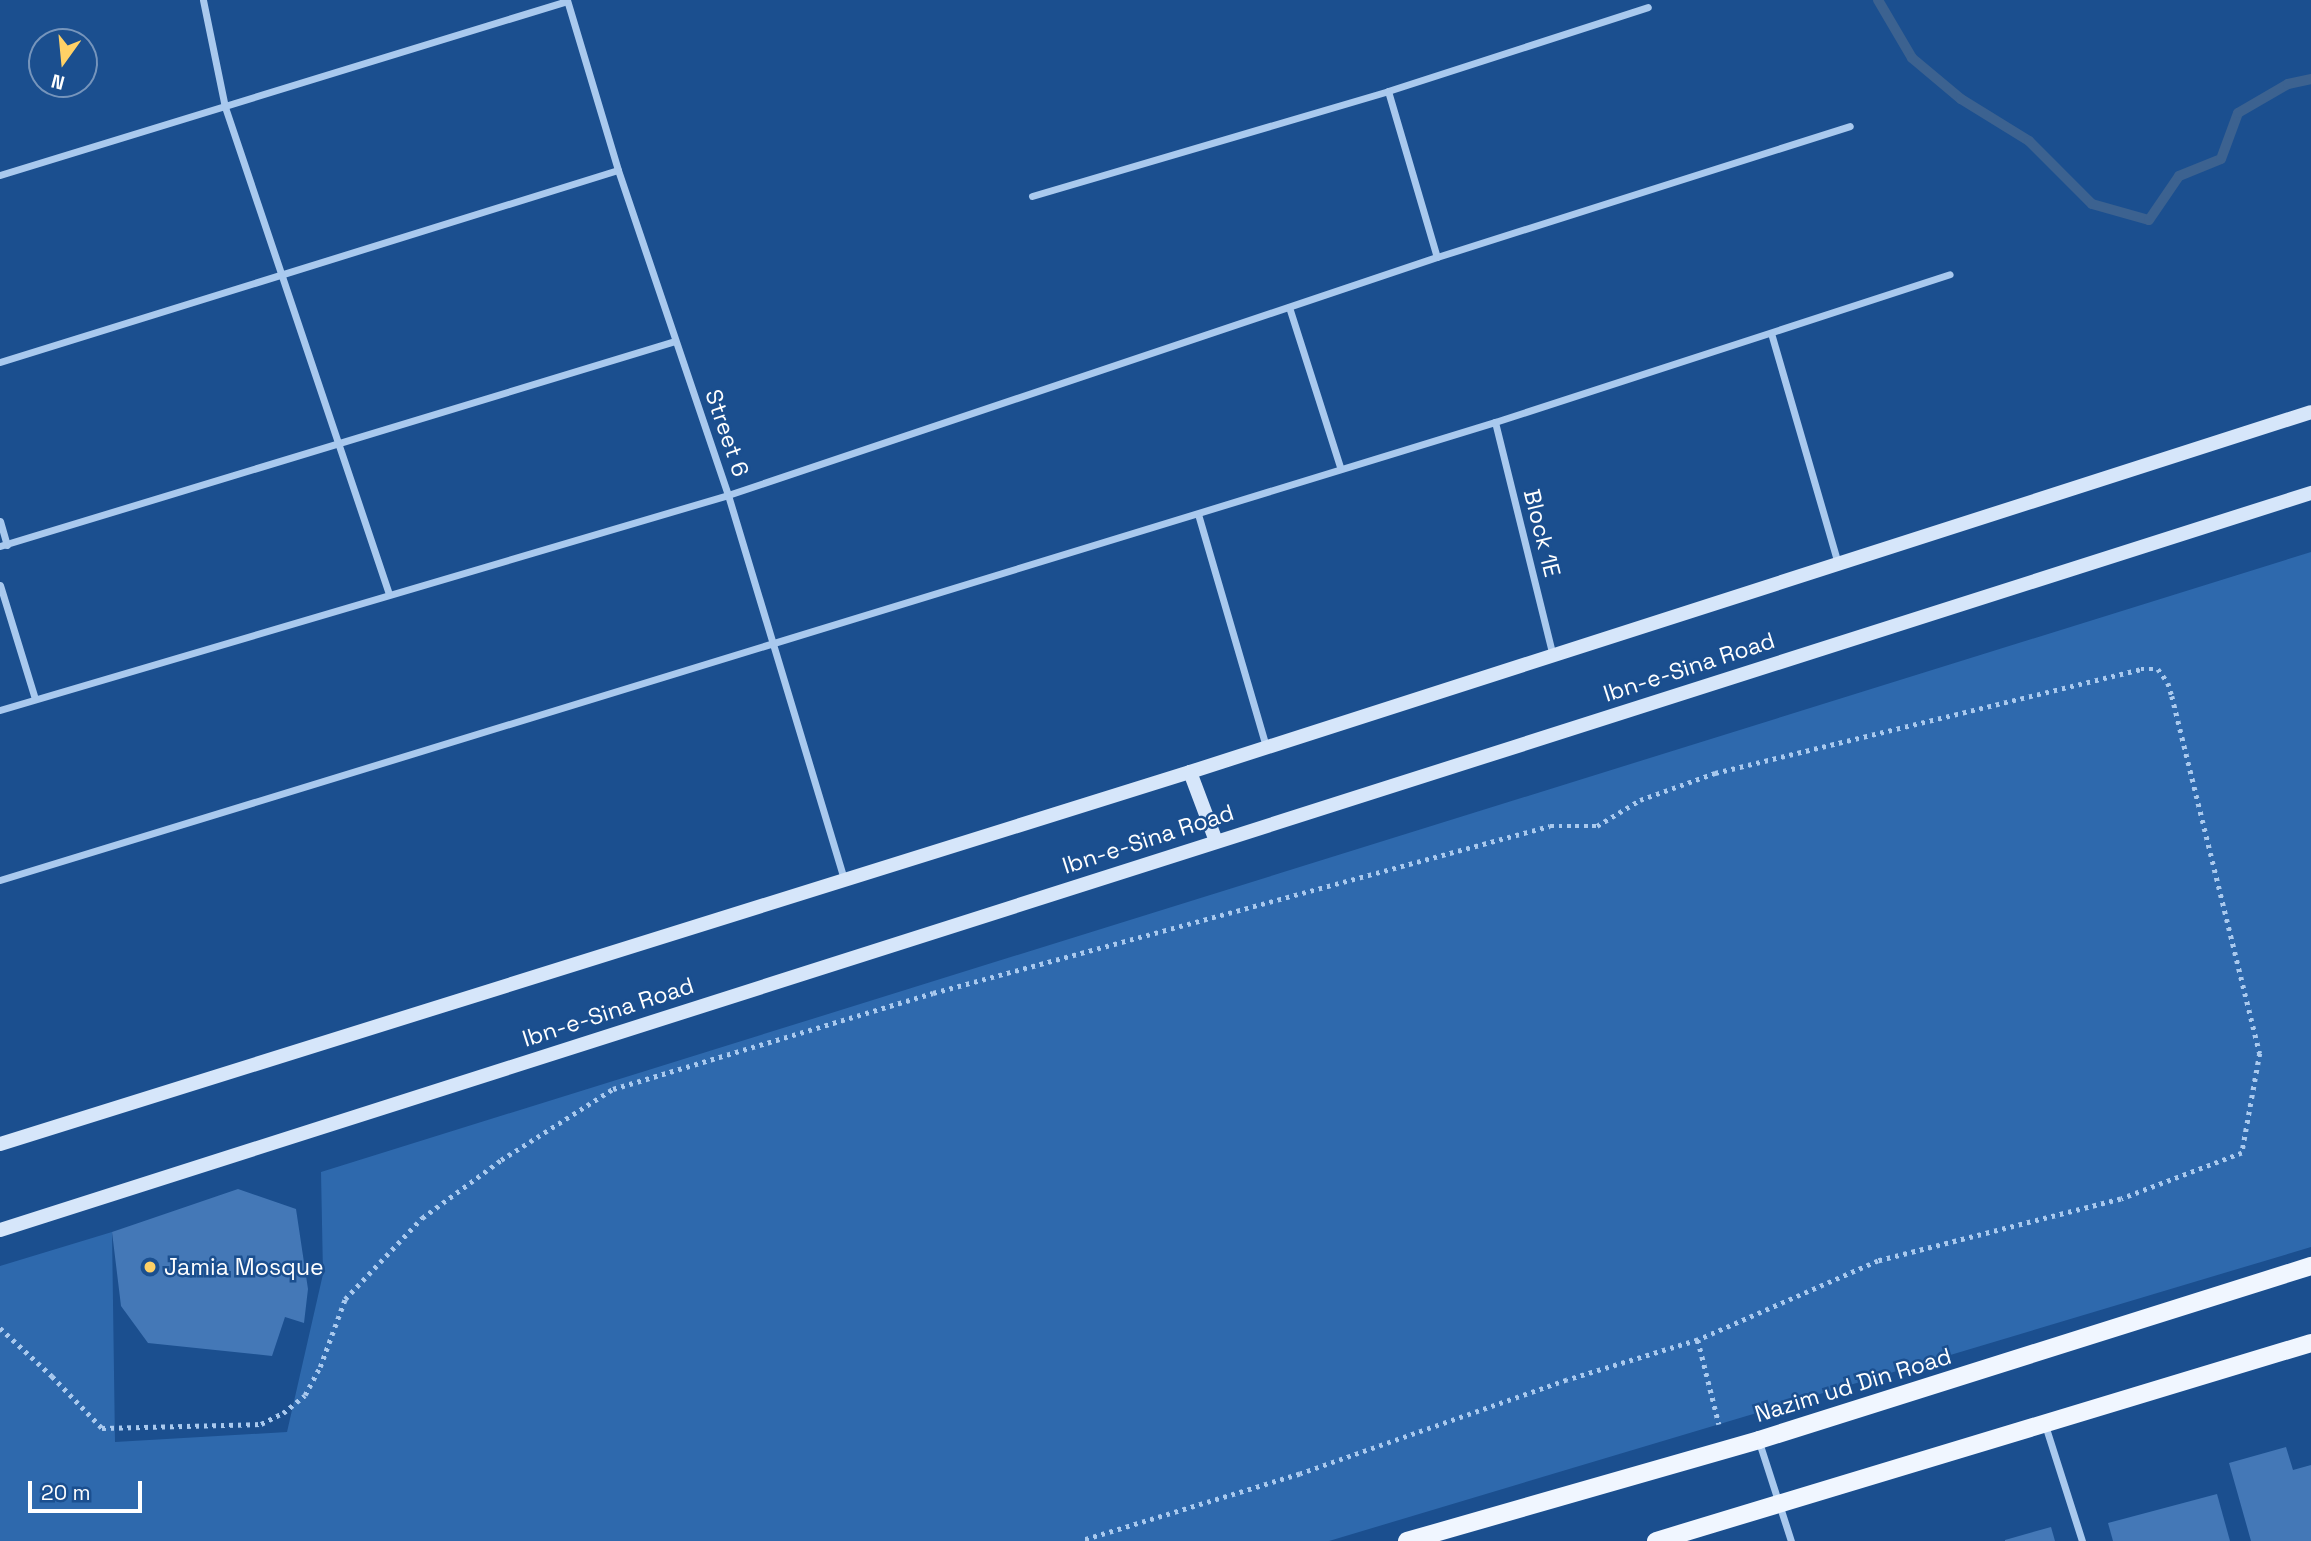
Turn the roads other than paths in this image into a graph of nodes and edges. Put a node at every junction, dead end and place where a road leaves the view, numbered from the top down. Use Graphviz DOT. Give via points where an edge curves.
graph roads {
  1 [pos="203,0"];
  2 [pos="567,0"];
  3 [pos="1648,7"];
  4 [pos="1388,91"];
  5 [pos="225,107"];
  6 [pos="1850,127"];
  7 [pos="618,170"];
  8 [pos="0,175"];
  9 [pos="1032,196"];
  10 [pos="1437,257"];
  11 [pos="1950,274"];
  12 [pos="279,276"];
  13 [pos="1289,307"];
  14 [pos="1771,333"];
  15 [pos="675,341"];
  16 [pos="0,362"];
  17 [pos="2311,412"];
  18 [pos="1495,422"];
  19 [pos="337,444"];
  20 [pos="1340,467"];
  21 [pos="2311,493"];
  22 [pos="728,495"];
  23 [pos="1198,514"];
  24 [pos="0,521"];
  25 [pos="3,545"];
  26 [pos="1838,564"];
  27 [pos="0,585"];
  28 [pos="389,594"];
  29 [pos="773,642"];
  30 [pos="1552,653"];
  31 [pos="35,699"];
  32 [pos="0,710"];
  33 [pos="1266,747"];
  34 [pos="1191,772"];
  35 [pos="1216,841"];
  36 [pos="0,880"];
  37 [pos="845,881"];
  38 [pos="0,1143"];
  39 [pos="0,1230"];
  40 [pos="2311,1266"];
  41 [pos="2311,1343"];
  42 [pos="2044,1424"];
  43 [pos="1759,1440"];
  44 [pos="1780,1503"];
  45 [pos="1407,1541"];
  46 [pos="1656,1541"];
  47 [pos="1791,1541"];
  48 [pos="2082,1541"];
  1 -- 5 [label="street"];
  2 -- 5 [label="street"];
  2 -- 7 [label="street, Street 6"];
  3 -- 4 [label="street"];
  4 -- 9 [label="street"];
  4 -- 10 [label="street"];
  5 -- 8 [label="street"];
  5 -- 12 [label="street"];
  6 -- 10 [label="street"];
  7 -- 12 [label="street"];
  7 -- 15 [label="street, Street 6"];
  10 -- 13 [label="street"];
  11 -- 14 [label="street"];
  12 -- 16 [label="street"];
  12 -- 19 [label="street"];
  13 -- 20 [label="street"];
  13 -- 22 [label="street"];
  14 -- 18 [label="street"];
  14 -- 26 [label="street"];
  15 -- 19 [label="street"];
  15 -- 22 [label="street, Street 6"];
  17 -- 26 [label="main road"];
  18 -- 20 [label="street"];
  18 -- 30 [label="street, Block 1E"];
  19 -- 25 [label="street"];
  19 -- 28 [label="street"];
  20 -- 23 [label="street"];
  21 -- 35 [label="main road, Ibn-e-Sina Road"];
  22 -- 28 [label="street"];
  22 -- 29 [label="street, Street 6"];
  23 -- 29 [label="street"];
  23 -- 33 [label="street"];
  24 -- 25 [label="street"];
  26 -- 30 [label="main road"];
  27 -- 31 [label="street"];
  28 -- 31 [label="street"];
  29 -- 36 [label="street"];
  29 -- 37 [label="street, Street 6"];
  30 -- 33 [label="main road"];
  31 -- 32 [label="street"];
  33 -- 34 [label="main road"];
  34 -- 35 [label="main road"];
  34 -- 37 [label="main road"];
  35 -- 39 [label="main road, Ibn-e-Sina Road"];
  37 -- 38 [label="main road"];
  40 -- 43 [label="main road, Nazim ud Din Road"];
  41 -- 42 [label="main road"];
  42 -- 44 [label="main road"];
  42 -- 48 [label="street"];
  43 -- 44 [label="street"];
  43 -- 45 [label="main road, Nazim ud Din Road"];
  44 -- 46 [label="main road"];
  44 -- 47 [label="street"];
}
